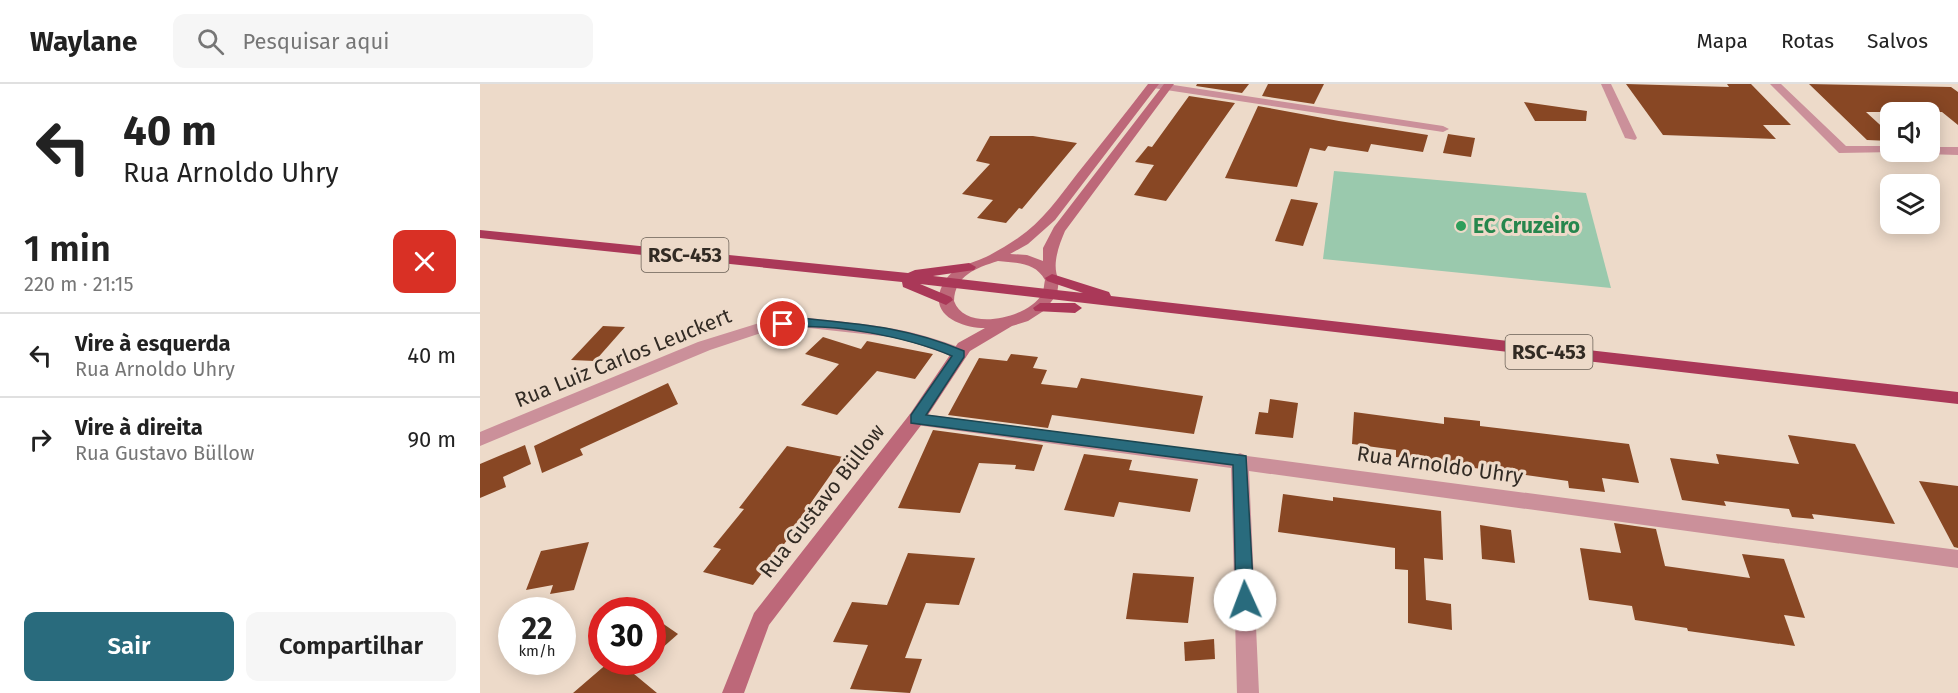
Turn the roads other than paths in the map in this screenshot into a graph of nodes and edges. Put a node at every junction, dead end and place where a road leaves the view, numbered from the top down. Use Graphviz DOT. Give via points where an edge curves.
graph roads {
  1 [pos="1153,84"];
  2 [pos="1606,84"];
  3 [pos="1775,84"];
  4 [pos="1168,85"];
  5 [pos="1443,129"];
  6 [pos="1631,138"];
  7 [pos="1880,150"];
  8 [pos="1940,151"];
  9 [pos="1958,151"];
  10 [pos="480,234"];
  11 [pos="992,259"];
  12 [pos="969,267"];
  13 [pos="1051,275"];
  14 [pos="890,277"];
  15 [pos="949,284"];
  16 [pos="946,300"];
  17 [pos="1045,302"];
  18 [pos="1139,307"];
  19 [pos="956,316"];
  20 [pos="1005,324"];
  21 [pos="962,350"];
  22 [pos="1958,398"];
  23 [pos="916,419"];
  24 [pos="480,439"];
  25 [pos="1240,460"];
  26 [pos="1958,559"];
  27 [pos="733,693"];
  28 [pos="1248,693"];
  1 -- 4 [label="street"];
  1 -- 11 [label="main road" via="1050,217 1023,241"];
  2 -- 6 [label="street"];
  3 -- 7 [label="street" via="1843,150"];
  4 -- 5 [label="street"];
  4 -- 13 [label="main road" via="1059,230 1050,248"];
  8 -- 9 [label="street"];
  10 -- 14 [label="highway, RSC-453"];
  11 -- 12 [label="main road"];
  11 -- 13 [label="main road" via="1026,258"];
  12 -- 14 [label="highway"];
  12 -- 15 [label="main road"];
  13 -- 17 [label="main road" via="1054,283"];
  13 -- 18 [label="highway"];
  14 -- 15 [label="highway, RSC-453"];
  14 -- 16 [label="highway"];
  15 -- 16 [label="main road"];
  15 -- 17 [label="highway, RSC-453"];
  16 -- 19 [label="main road"];
  17 -- 18 [label="highway"];
  17 -- 20 [label="main road, Rua Gustavo Büllow" via="1024,318"];
  18 -- 22 [label="highway, RSC-453"];
  19 -- 20 [label="main road" via="985,325"];
  19 -- 21 [label="main road"];
  20 -- 21 [label="main road, Rua Gustavo Büllow"];
  21 -- 23 [label="main road, Rua Gustavo Büllow"];
  21 -- 24 [label="street, Rua Luiz Carlos Leuckert" via="900,333 800,322 766,326 704,346"];
  23 -- 25 [label="street, Rua Arnoldo Uhry"];
  23 -- 27 [label="main road, Rua Gustavo Büllow" via="761,620"];
  25 -- 26 [label="street, Rua Arnoldo Uhry"];
  25 -- 28 [label="street"];
}
